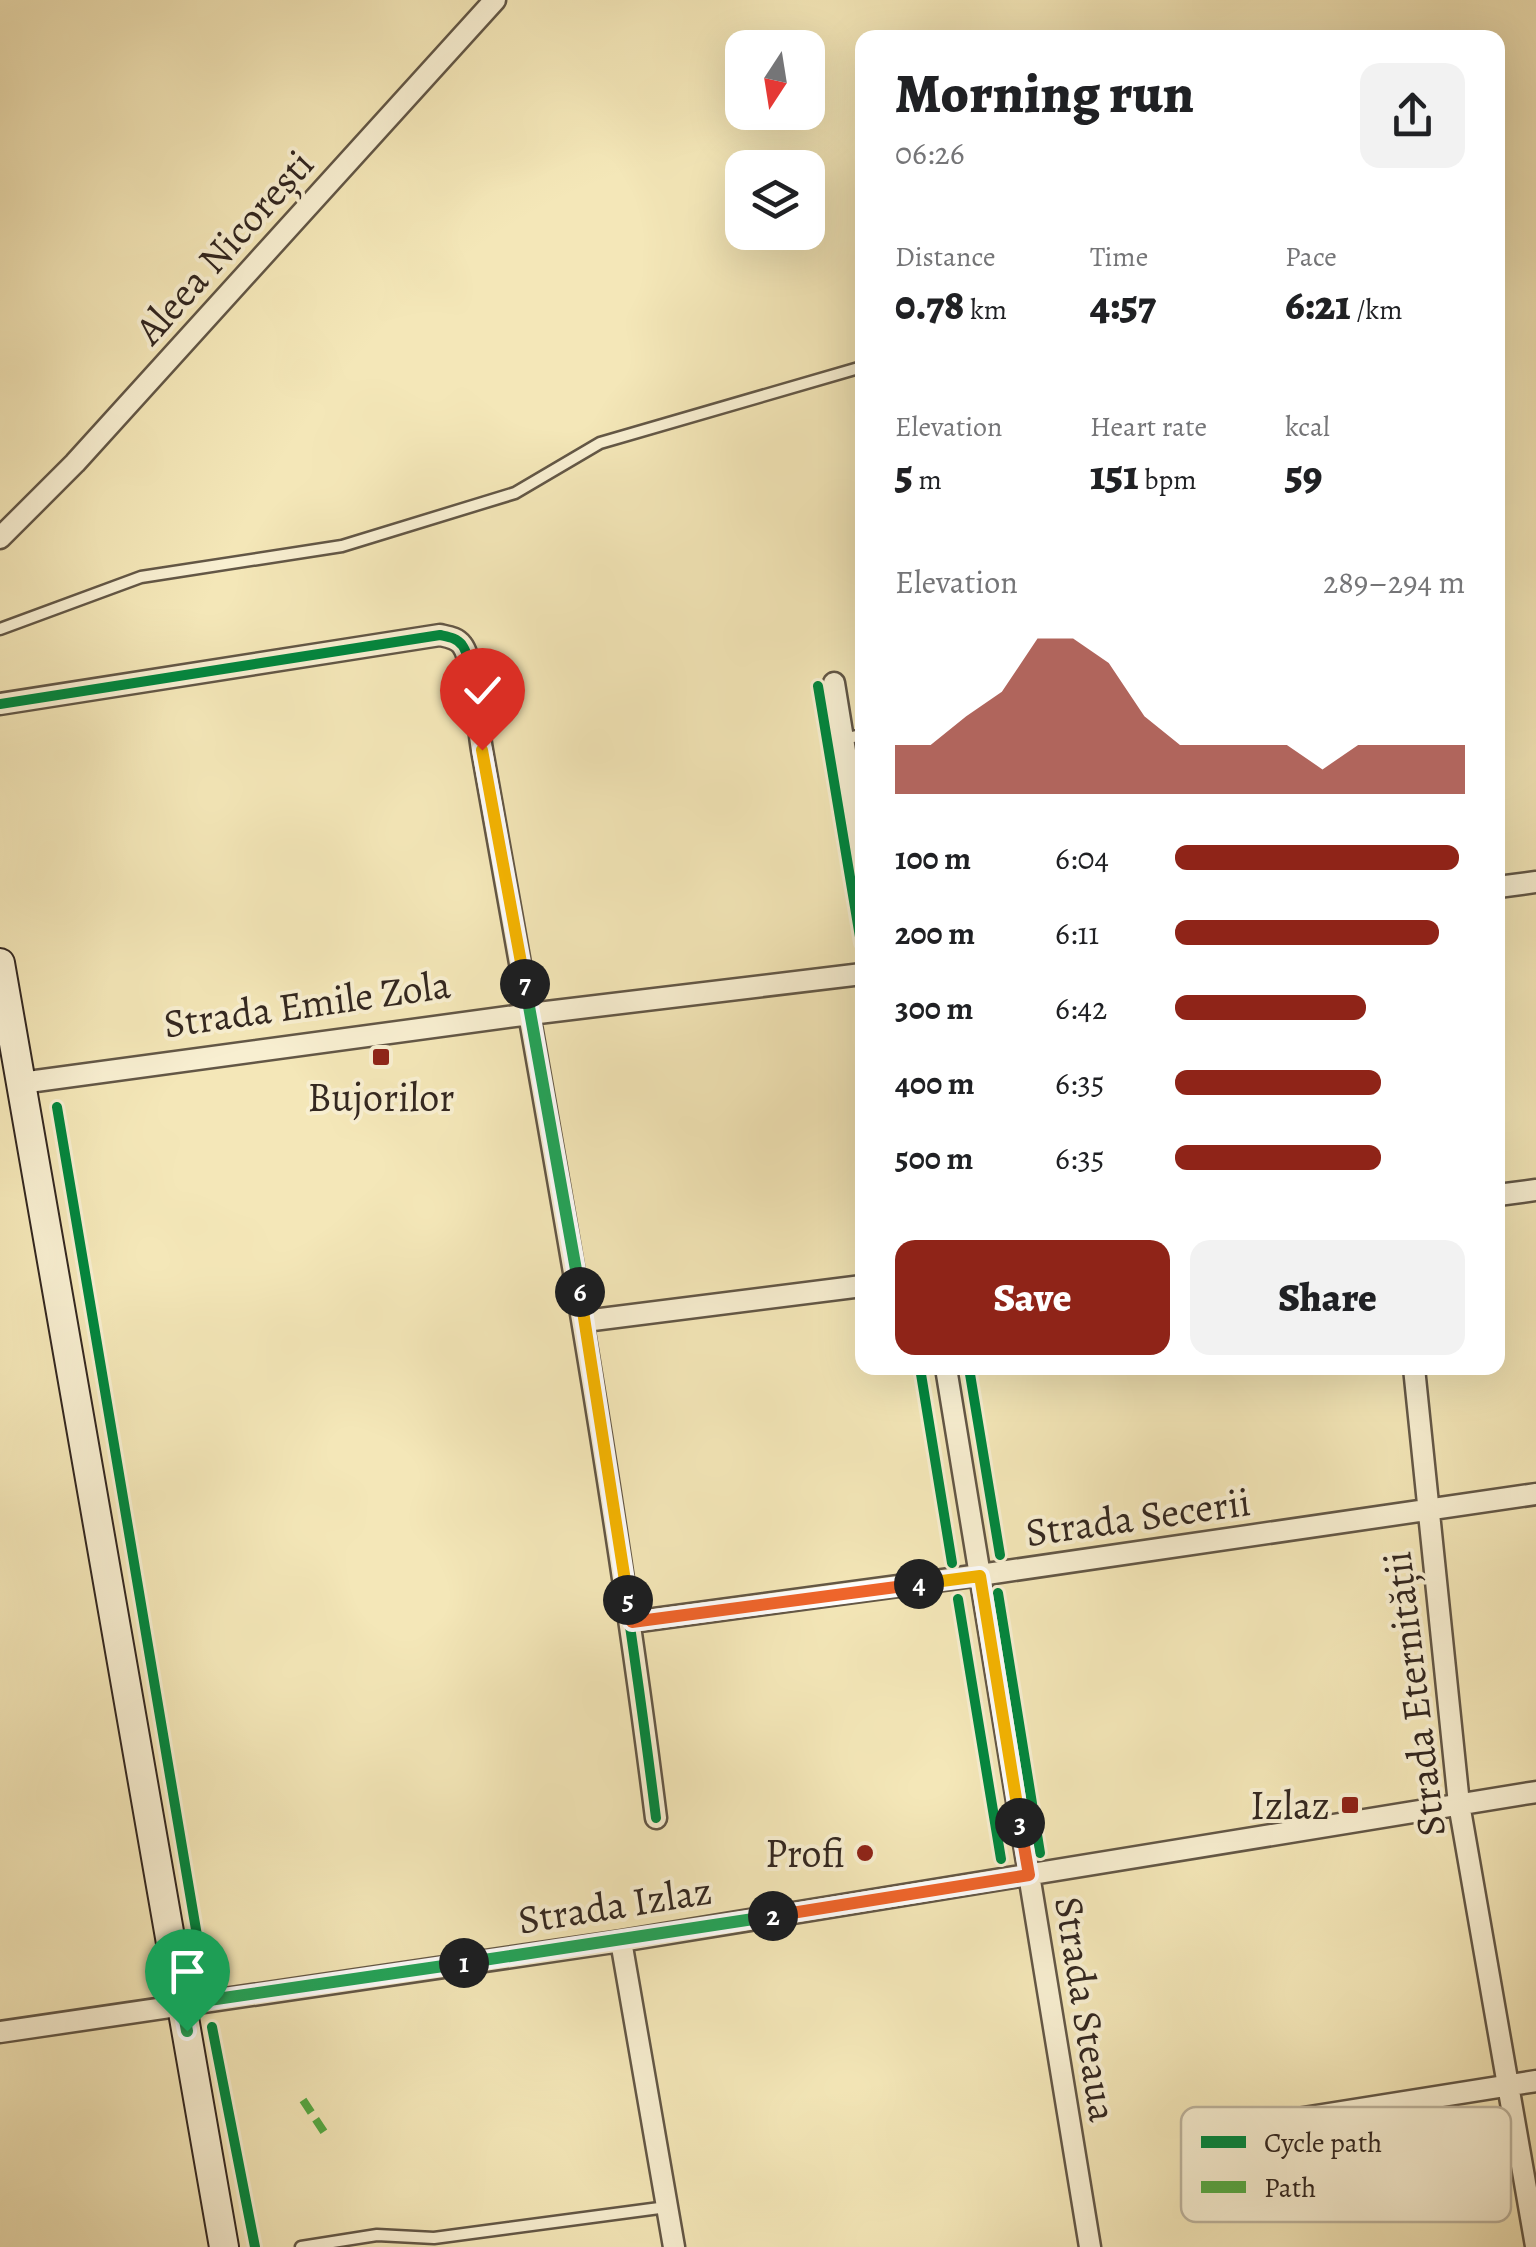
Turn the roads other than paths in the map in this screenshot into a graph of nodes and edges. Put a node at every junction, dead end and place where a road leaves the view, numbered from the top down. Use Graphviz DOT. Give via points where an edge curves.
graph roads {
  1 [pos="495,0"];
  2 [pos="855,369"];
  3 [pos="0,538"];
  4 [pos="0,629"];
  5 [pos="834,684"];
  6 [pos="0,704"];
  7 [pos="853,737"];
  8 [pos="855,763"];
  9 [pos="1536,882"];
  10 [pos="1505,885"];
  11 [pos="0,963"];
  12 [pos="855,975"];
  13 [pos="530,1014"];
  14 [pos="10,1085"];
  15 [pos="1536,1190"];
  16 [pos="1505,1195"];
  17 [pos="855,1287"];
  18 [pos="585,1321"];
  19 [pos="947,1375"];
  20 [pos="1415,1375"];
  21 [pos="1536,1494"];
  22 [pos="1427,1510"];
  23 [pos="980,1576"];
  24 [pos="632,1622"];
  25 [pos="1536,1792"];
  26 [pos="1459,1804"];
  27 [pos="656,1818"];
  28 [pos="1029,1875"];
  29 [pos="621,1941"];
  30 [pos="182,2004"];
  31 [pos="0,2032"];
  32 [pos="1536,2081"];
  33 [pos="1509,2085"];
  34 [pos="1375,2107"];
  35 [pos="667,2207"];
  36 [pos="1536,2246"];
  37 [pos="224,2247"];
  38 [pos="301,2247"];
  39 [pos="674,2247"];
  40 [pos="1090,2247"];
  1 -- 3 [label="street, Aleea Nicorești"];
  2 -- 4 [label="lane" via="600,443 515,493 342,546 141,577"];
  5 -- 7 [label="street"];
  6 -- 13 [label="street" via="440,634 455,638 469,664"];
  7 -- 8 [label="street"];
  9 -- 10 [label="street"];
  11 -- 14 [label="main road"];
  12 -- 13 [label="street, Strada Emile Zola"];
  13 -- 14 [label="street, Strada Emile Zola"];
  13 -- 18 [label="street"];
  14 -- 30 [label="main road"];
  15 -- 16 [label="street"];
  17 -- 18 [label="street"];
  18 -- 24 [label="street"];
  19 -- 23 [label="street, Strada Steaua"];
  20 -- 22 [label="street, Strada Eternității"];
  21 -- 22 [label="street, Strada Secerii"];
  22 -- 23 [label="street, Strada Secerii"];
  22 -- 26 [label="street, Strada Eternității"];
  23 -- 24 [label="street, Strada Secerii"];
  23 -- 28 [label="street, Strada Steaua"];
  24 -- 27 [label="street"];
  25 -- 26 [label="street, Strada Izlaz"];
  26 -- 28 [label="street, Strada Izlaz"];
  26 -- 33 [label="street, Strada Eternității"];
  28 -- 29 [label="street, Strada Izlaz"];
  28 -- 40 [label="street, Strada Steaua"];
  29 -- 30 [label="street, Strada Izlaz"];
  29 -- 35 [label="street"];
  30 -- 31 [label="street, Strada Izlaz"];
  30 -- 37 [label="main road"];
  32 -- 33 [label="street"];
  33 -- 34 [label="street"];
  33 -- 36 [label="street, Strada Eternității"];
  35 -- 38 [label="lane" via="434,2238 376,2235"];
  35 -- 39 [label="street"];
}
